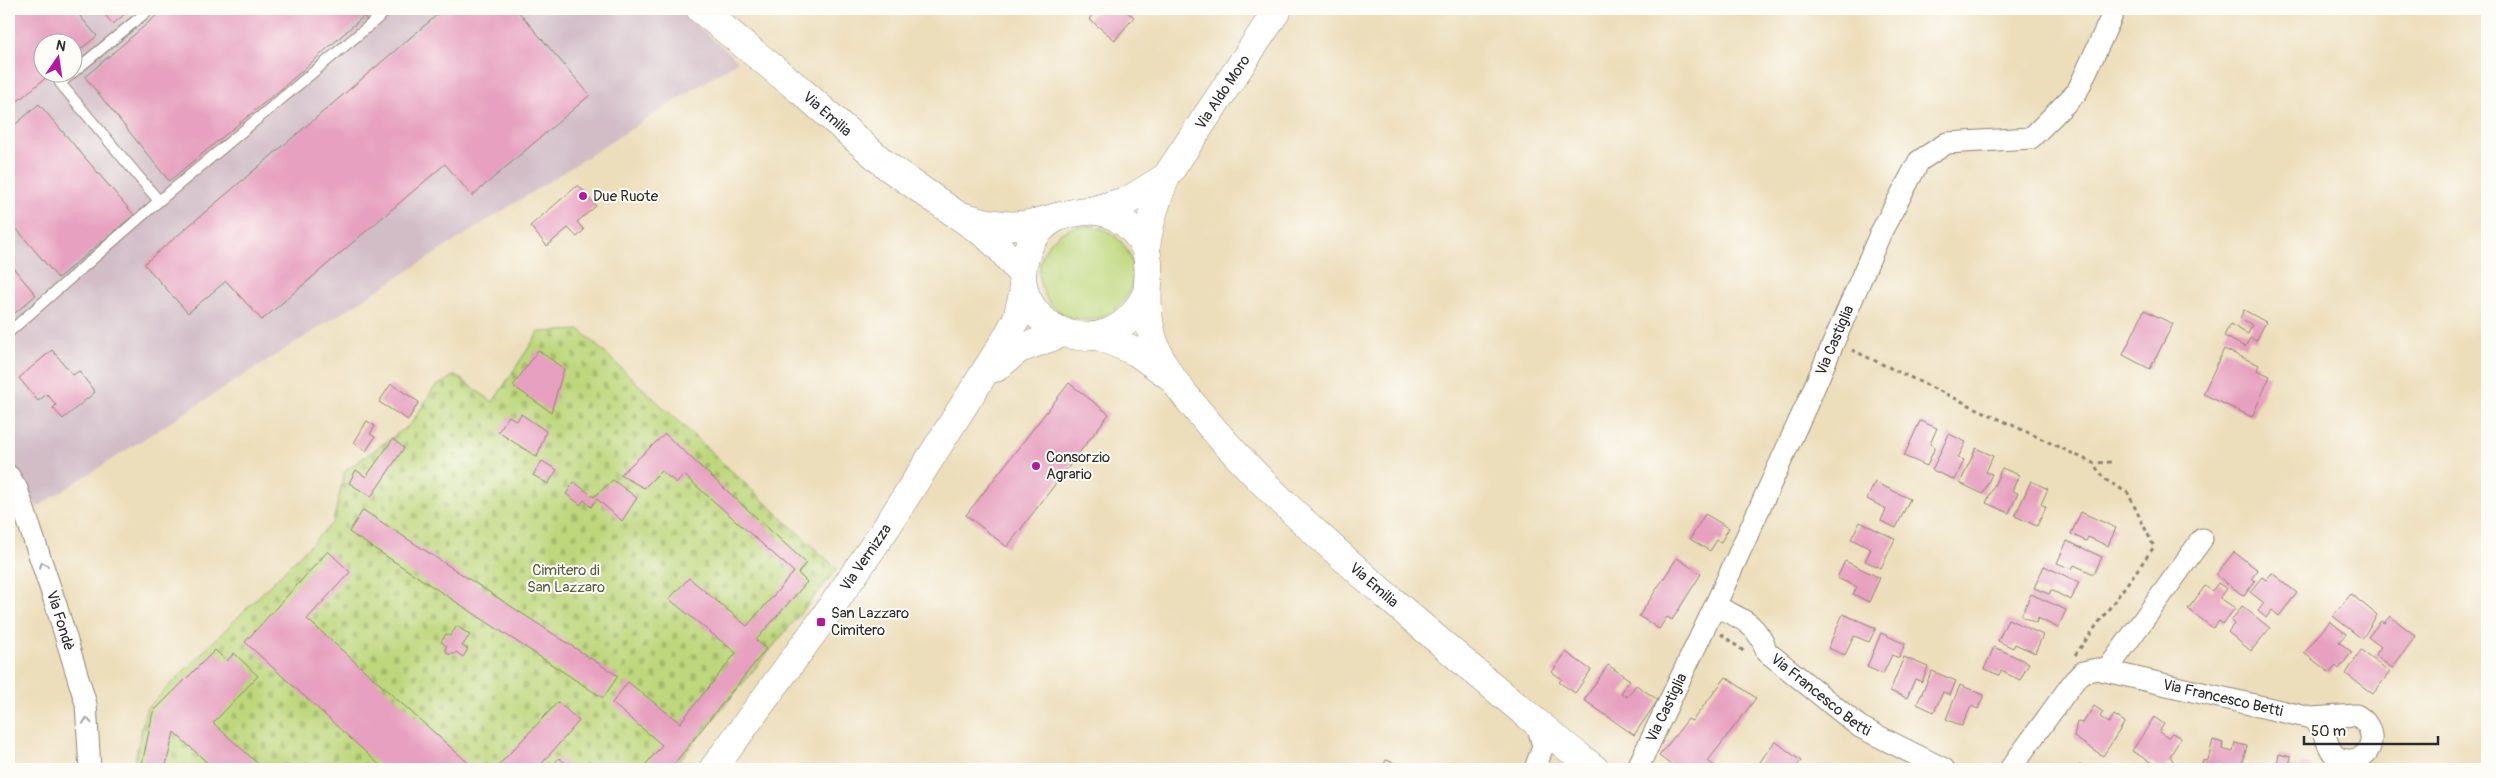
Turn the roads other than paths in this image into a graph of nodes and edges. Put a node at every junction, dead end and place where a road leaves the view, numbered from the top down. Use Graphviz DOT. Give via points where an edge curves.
graph roads {
  1 [pos="150,9"];
  2 [pos="389,9"];
  3 [pos="700,9"];
  4 [pos="1278,9"];
  5 [pos="2115,9"];
  6 [pos="1166,177"];
  7 [pos="160,201"];
  8 [pos="1094,210"];
  9 [pos="1062,214"];
  10 [pos="958,215"];
  11 [pos="1146,250"];
  12 [pos="1023,282"];
  13 [pos="1148,292"];
  14 [pos="9,332"];
  15 [pos="1063,333"];
  16 [pos="1098,336"];
  17 [pos="1173,380"];
  18 [pos="975,388"];
  19 [pos="9,476"];
  20 [pos="2202,538"];
  21 [pos="1724,611"];
  22 [pos="2107,670"];
  23 [pos="2311,718"];
  24 [pos="1537,724"];
  25 [pos="90,769"];
  26 [pos="713,769"];
  27 [pos="1535,769"];
  28 [pos="1595,769"];
  29 [pos="1637,769"];
  30 [pos="1942,769"];
  31 [pos="2010,769"];
  1 -- 7 [label="lane" via="60,83"];
  2 -- 7 [label="lane"];
  3 -- 10 [label="main road, Via Emilia" via="887,166"];
  4 -- 6 [label="main road, Via Aldo Moro"];
  5 -- 21 [label="street, Via Castiglia" via="2077,92 2031,138 1947,143 1919,161 1881,232"];
  6 -- 8 [label="main road, Via Aldo Moro" via="1129,200"];
  6 -- 11 [label="main road, Via Aldo Moro" via="1154,204"];
  7 -- 14 [label="lane"];
  8 -- 9 [label="main road, Via Emilia"];
  8 -- 11 [label="main road, Via Emilia" via="1125,223"];
  9 -- 10 [label="main road, Via Emilia" via="1037,223 1002,226"];
  9 -- 12 [label="main road, Via Emilia" via="1048,222 1033,239 1024,260"];
  10 -- 12 [label="main road, Via Emilia" via="1000,248"];
  11 -- 13 [label="main road, Via Emilia" via="1150,271"];
  12 -- 15 [label="main road, Via Emilia" via="1032,308"];
  12 -- 18 [label="main road, Via Vernizza" via="1017,318"];
  13 -- 16 [label="main road, Via Emilia" via="1129,321"];
  13 -- 17 [label="main road, Via Emilia" via="1154,342"];
  15 -- 16 [label="main road, Via Emilia" via="1080,337"];
  15 -- 18 [label="main road, Via Vernizza" via="1019,349"];
  16 -- 17 [label="main road, Via Emilia" via="1136,352"];
  17 -- 24 [label="main road, Via Emilia" via="1266,487 1317,535"];
  18 -- 26 [label="main road, Via Vernizza" via="886,528"];
  25 -- 19 [label="street, Via Fondè, one-way" via="86,704 56,604 17,489"];
  20 -- 22 [label="street"];
  21 -- 29 [label="street, Via Castiglia"];
  21 -- 30 [label="street, Via Francesco Betti" via="1753,626 1762,637 1767,652 1860,727"];
  22 -- 23 [label="street, Via Francesco Betti"];
  22 -- 31 [label="street, Via Francesco Betti" via="2097,668 2083,672 2074,681"];
  24 -- 27 [label="street" via="1543,746"];
  24 -- 28 [label="main road, Via Emilia"];
}
